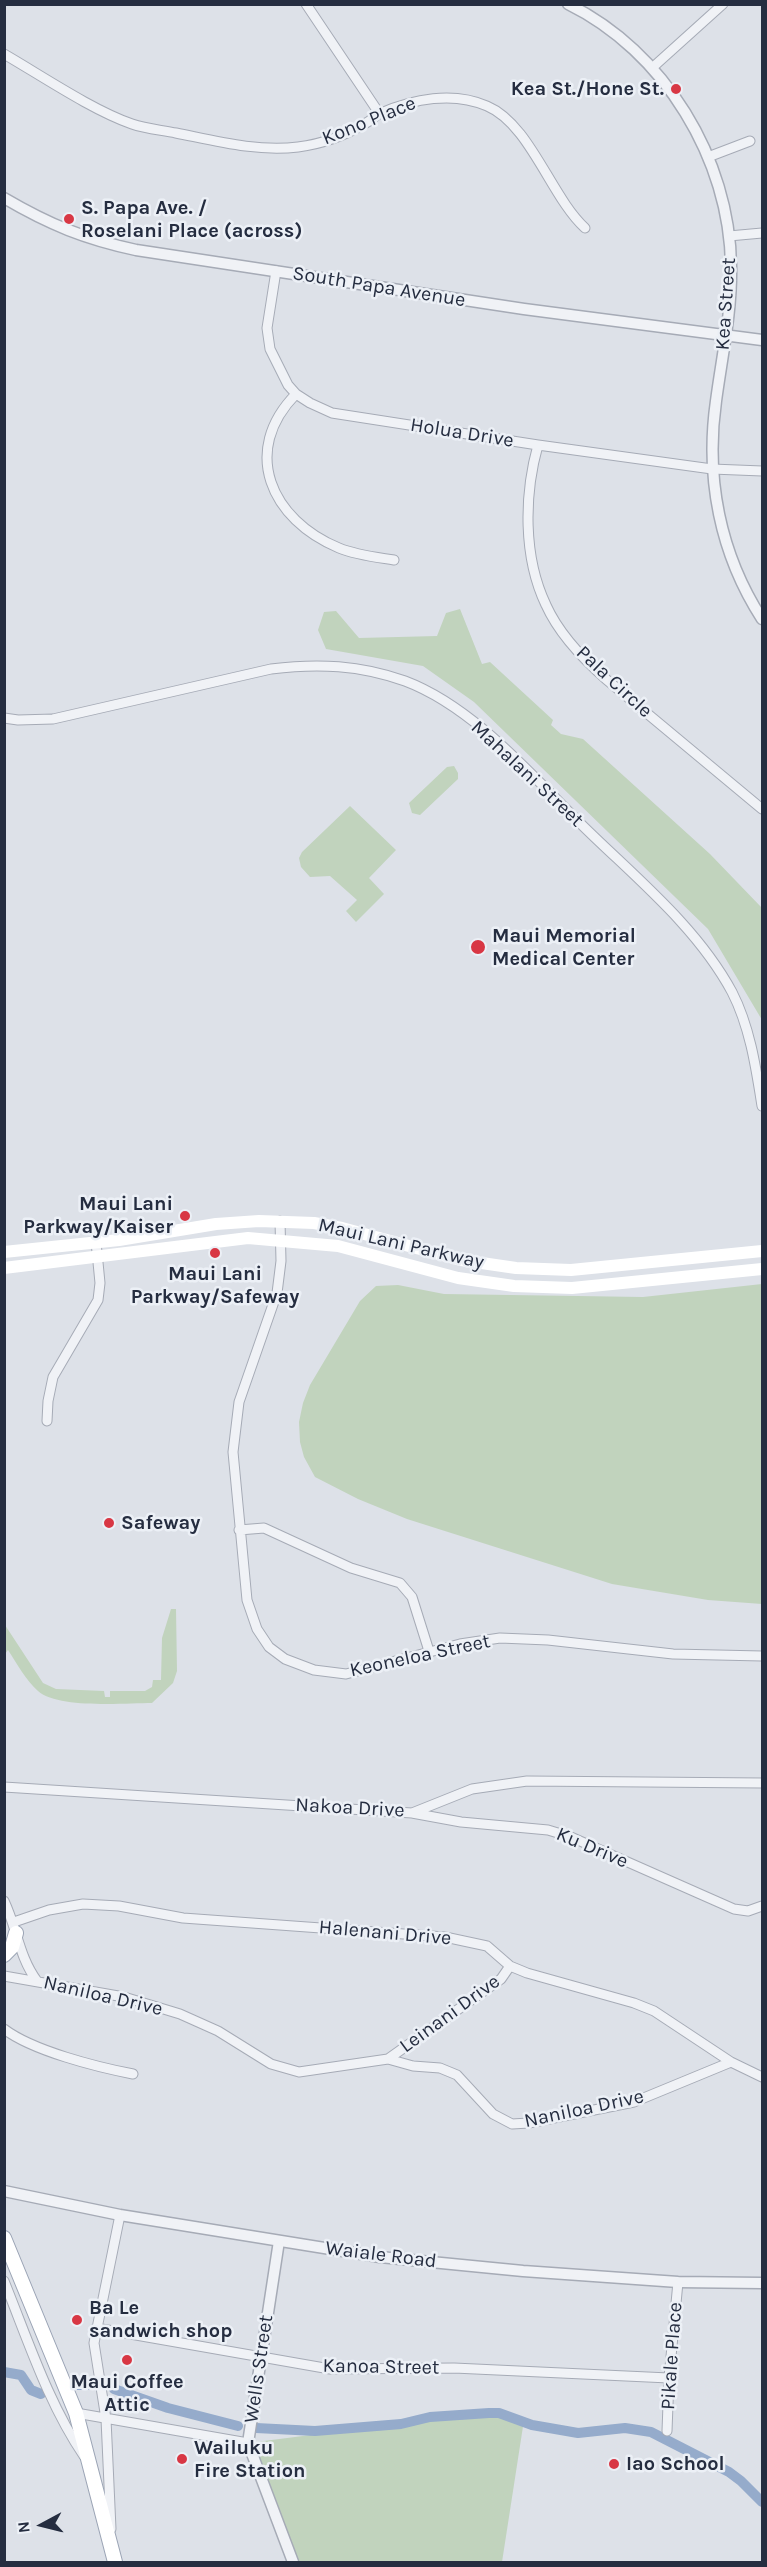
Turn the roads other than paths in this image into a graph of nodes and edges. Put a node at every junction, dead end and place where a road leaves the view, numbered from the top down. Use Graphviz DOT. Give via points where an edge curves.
graph roads {
  1 [pos="306,4"];
  2 [pos="568,4"];
  3 [pos="723,4"];
  4 [pos="4,54"];
  5 [pos="652,68"];
  6 [pos="379,113"];
  7 [pos="750,141"];
  8 [pos="708,157"];
  9 [pos="4,198"];
  10 [pos="585,228"];
  11 [pos="762,233"];
  12 [pos="729,236"];
  13 [pos="276,271"];
  14 [pos="726,335"];
  15 [pos="762,340"];
  16 [pos="296,394"];
  17 [pos="538,445"];
  18 [pos="712,469"];
  19 [pos="762,471"];
  20 [pos="394,560"];
  21 [pos="762,618"];
  22 [pos="4,718"];
  23 [pos="762,808"];
  24 [pos="762,1106"];
  25 [pos="280,1221"];
  26 [pos="280,1239"];
  27 [pos="96,1242"];
  28 [pos="762,1251"];
  29 [pos="4,1252"];
  30 [pos="98,1257"];
  31 [pos="4,1268"];
  32 [pos="762,1269"];
  33 [pos="47,1421"];
  34 [pos="239,1530"];
  35 [pos="429,1651"];
  36 [pos="762,1656"];
  37 [pos="762,1783"];
  38 [pos="4,1787"];
  39 [pos="412,1813"];
  40 [pos="4,1901"];
  41 [pos="762,1906"];
  42 [pos="15,1928"];
  43 [pos="4,1955"];
  44 [pos="510,1966"];
  45 [pos="4,1977"];
  46 [pos="37,1982"];
  47 [pos="4,2029"];
  48 [pos="388,2059"];
  49 [pos="731,2062"];
  50 [pos="133,2074"];
  51 [pos="762,2077"];
  52 [pos="4,2191"];
  53 [pos="120,2215"];
  54 [pos="4,2238"];
  55 [pos="279,2241"];
  56 [pos="4,2281"];
  57 [pos="678,2282"];
  58 [pos="762,2283"];
  59 [pos="96,2328"];
  60 [pos="259,2358"];
  61 [pos="669,2378"];
  62 [pos="76,2413"];
  63 [pos="106,2419"];
  64 [pos="667,2431"];
  65 [pos="248,2443"];
  66 [pos="89,2465"];
  67 [pos="114,2559"];
  68 [pos="293,2562"];
  1 -- 6 [label="street"];
  2 -- 5 [label="street, Kea Street" via="606,28"];
  3 -- 5 [label="street"];
  4 -- 6 [label="street, Kono Place" via="133,124 234,145 297,147 325,141 369,122"];
  5 -- 8 [label="street, Kea Street" via="689,119"];
  6 -- 10 [label="street, Kono Place" via="430,98 488,106 523,139 571,215"];
  7 -- 8 [label="street"];
  8 -- 12 [label="street, Kea Street"];
  9 -- 13 [label="street, South Papa Avenue" via="39,219 95,241"];
  11 -- 12 [label="street"];
  12 -- 14 [label="street, Kea Street" via="731,289"];
  13 -- 14 [label="street, South Papa Avenue"];
  13 -- 16 [label="street, Holua Drive" via="267,328 270,349"];
  14 -- 15 [label="street, South Papa Avenue"];
  14 -- 18 [label="street, Kea Street" via="712,435"];
  16 -- 17 [label="street, Holua Drive" via="332,412"];
  16 -- 20 [label="street" via="271,429 267,461 272,490 298,523 318,537 340,548"];
  17 -- 18 [label="street, Holua Drive"];
  17 -- 23 [label="street, Pala Circle" via="529,487 529,536 538,582 560,629 586,662"];
  18 -- 19 [label="street, Holua Drive"];
  18 -- 21 [label="street, Kea Street" via="728,549"];
  22 -- 24 [label="street, Mahalani Street" via="53,718 302,665 349,666 406,682 435,695 485,731 656,897 705,952 739,1010 753,1055"];
  25 -- 26 [label="street, Keoneloa Street"];
  25 -- 27 [label="main road, Maui Lani Parkway" via="225,1223"];
  25 -- 28 [label="main road, Maui Lani Parkway" via="342,1228 461,1260 516,1268 615,1267"];
  26 -- 30 [label="main road, Maui Lani Parkway" via="248,1238"];
  26 -- 32 [label="main road, Maui Lani Parkway" via="338,1246 458,1278 514,1286 583,1287"];
  26 -- 34 [label="street, Keoneloa Street" via="277,1293 239,1402 233,1452"];
  27 -- 29 [label="main road, Maui Lani Parkway"];
  27 -- 30 [label="street"];
  30 -- 31 [label="main road, Maui Lani Parkway"];
  30 -- 33 [label="street" via="98,1300 53,1377"];
  34 -- 35 [label="street" via="264,1528 351,1568 400,1583 412,1597"];
  34 -- 35 [label="street, Keoneloa Street" via="247,1600 256,1629 269,1647 285,1659 314,1670 346,1674"];
  35 -- 36 [label="street, Keoneloa Street" via="500,1638 673,1654"];
  37 -- 39 [label="street, Nakoa Drive" via="527,1780 472,1789"];
  38 -- 39 [label="street, Nakoa Drive"];
  39 -- 41 [label="street, Ku Drive" via="548,1830 734,1909 748,1911"];
  40 -- 42 [label="street"];
  42 -- 43 [label="main road" via="12,1947"];
  42 -- 44 [label="street, Halenani Drive" via="70,1905 119,1906 183,1918 445,1937 488,1946"];
  42 -- 46 [label="street" via="25,1964"];
  44 -- 48 [label="street, Leinani Drive" via="501,1979"];
  44 -- 49 [label="street, Halenani Drive" via="654,2011"];
  45 -- 46 [label="street, Naniloa Drive"];
  46 -- 48 [label="street, Naniloa Drive" via="124,1997 180,2014 218,2031 271,2064 299,2072"];
  47 -- 50 [label="street" via="68,2057"];
  48 -- 49 [label="street, Naniloa Drive" via="457,2075 493,2114 512,2124 634,2102"];
  49 -- 51 [label="street"];
  52 -- 53 [label="street, Waiale Road"];
  53 -- 55 [label="street, Waiale Road"];
  53 -- 59 [label="street"];
  54 -- 62 [label="main road"];
  55 -- 57 [label="street, Waiale Road" via="380,2257"];
  55 -- 60 [label="street, Wells Street"];
  56 -- 66 [label="street" via="66,2429"];
  57 -- 58 [label="street, Waiale Road"];
  57 -- 61 [label="street, Pikale Place"];
  59 -- 60 [label="street, Kanoa Street"];
  59 -- 63 [label="street" via="94,2343"];
  60 -- 61 [label="street, Kanoa Street" via="330,2369 454,2368"];
  60 -- 65 [label="street, Wells Street"];
  61 -- 64 [label="street, Pikale Place"];
  62 -- 63 [label="street"];
  62 -- 66 [label="main road"];
  63 -- 65 [label="street"];
  63 -- 67 [label="street"];
  65 -- 68 [label="street, Wells Street"];
  66 -- 67 [label="main road"];
}
